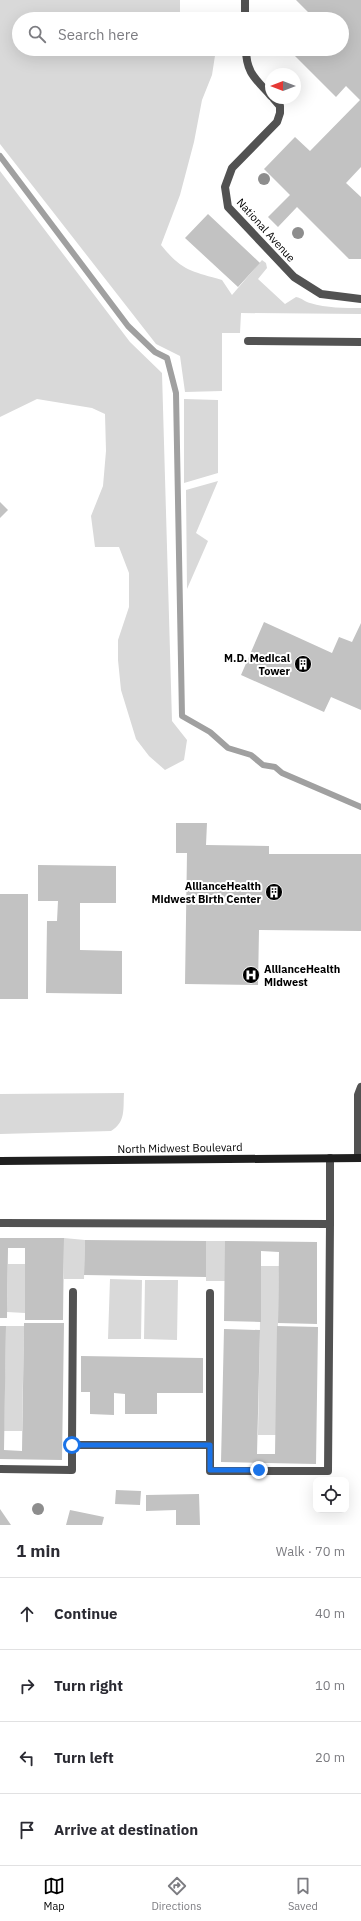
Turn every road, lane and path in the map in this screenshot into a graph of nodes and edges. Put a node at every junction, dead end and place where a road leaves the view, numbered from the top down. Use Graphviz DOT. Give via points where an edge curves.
graph roads {
  1 [pos="245,0"];
  2 [pos="245,12"];
  3 [pos="246,56"];
  4 [pos="265,89"];
  5 [pos="278,104"];
  6 [pos="361,299"];
  7 [pos="248,341"];
  8 [pos="361,342"];
  9 [pos="361,1087"];
  10 [pos="330,1158"];
  11 [pos="359,1158"];
  12 [pos="0,1161"];
  13 [pos="0,1223"];
  14 [pos="330,1224"];
  15 [pos="73,1292"];
  16 [pos="210,1293"];
  17 [pos="72,1445"];
  18 [pos="210,1445"];
  19 [pos="0,1469"];
  1 -- 2 [label="street"];
  3 -- 4 [label="street, National Avenue" via="251,74"];
  5 -- 6 [label="street, National Avenue" via="280,113 277,122 232,168 225,187 228,207 294,277 321,294"];
  7 -- 8 [label="street"];
  9 -- 11 [label="street" via="358,1095"];
  10 -- 11 [label="main road, North Midwest Boulevard"];
  10 -- 12 [label="main road, North Midwest Boulevard"];
  10 -- 14 [label="street"];
  13 -- 14 [label="street"];
  14 -- 18 [label="street" via="328,1470 210,1470"];
  15 -- 17 [label="street"];
  16 -- 18 [label="street"];
  17 -- 18 [label="street"];
  17 -- 19 [label="street" via="72,1470"];
}
